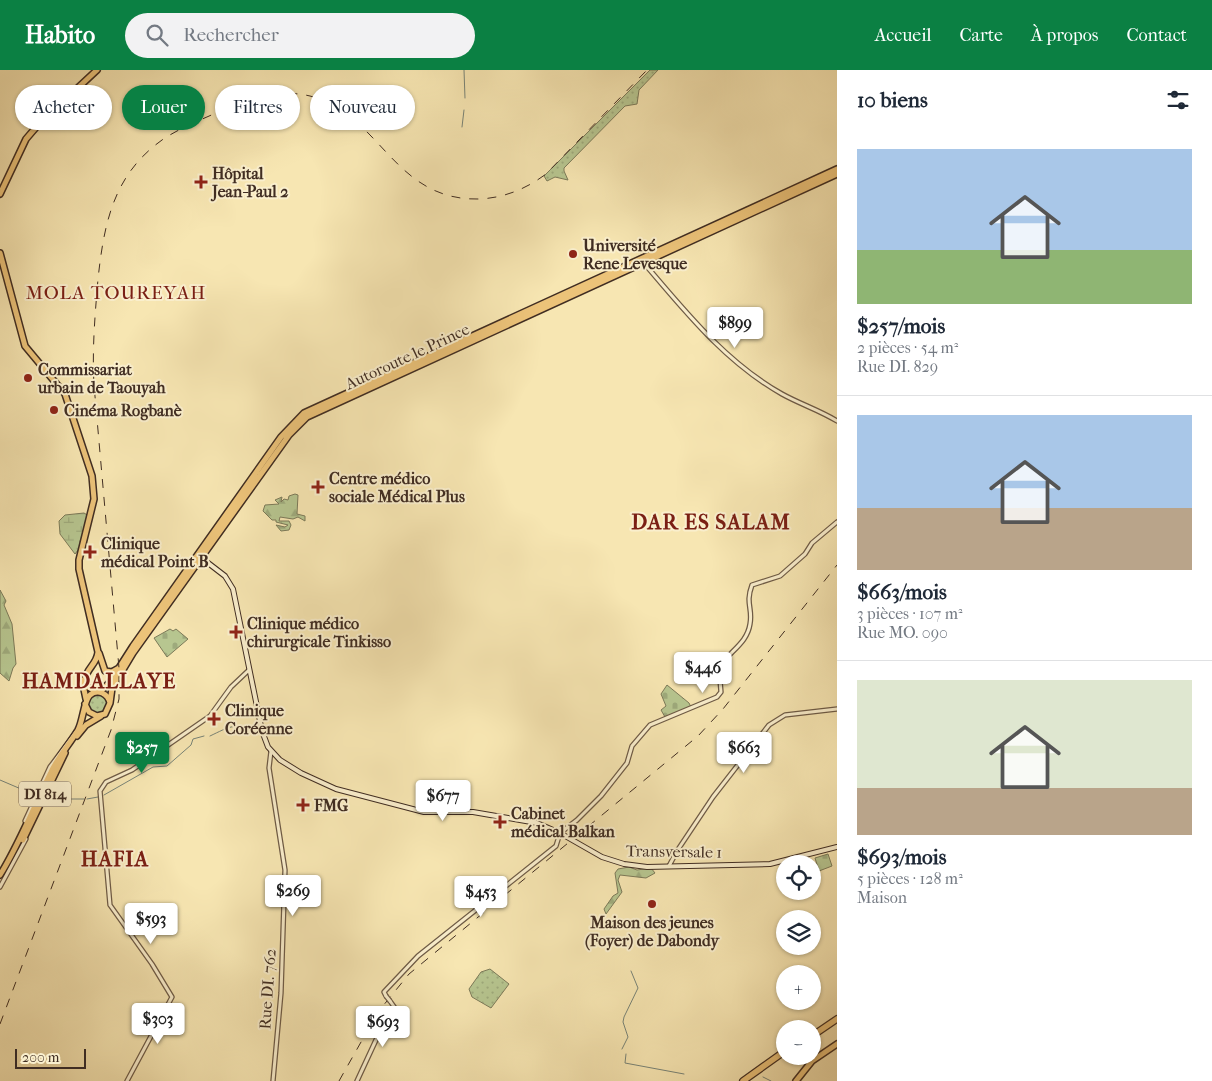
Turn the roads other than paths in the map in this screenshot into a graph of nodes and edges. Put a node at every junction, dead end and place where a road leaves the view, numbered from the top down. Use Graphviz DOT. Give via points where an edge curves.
graph roads {
  1 [pos="97,70"];
  2 [pos="837,169"];
  3 [pos="837,174"];
  4 [pos="0,194"];
  5 [pos="0,253"];
  6 [pos="643,262"];
  7 [pos="837,421"];
  8 [pos="837,522"];
  9 [pos="199,556"];
  10 [pos="96,644"];
  11 [pos="119,668"];
  12 [pos="249,670"];
  13 [pos="99,692"];
  14 [pos="86,702"];
  15 [pos="110,703"];
  16 [pos="837,709"];
  17 [pos="101,716"];
  18 [pos="69,746"];
  19 [pos="271,751"];
  20 [pos="560,833"];
  21 [pos="837,847"];
  22 [pos="669,866"];
  23 [pos="0,874"];
  24 [pos="0,882"];
  25 [pos="0,887"];
  26 [pos="837,1017"];
  27 [pos="821,1027"];
  28 [pos="821,1029"];
  29 [pos="837,1044"];
  30 [pos="776,1057"];
  31 [pos="776,1062"];
  32 [pos="127,1081"];
  33 [pos="273,1081"];
  34 [pos="357,1081"];
  35 [pos="743,1081"];
  36 [pos="749,1081"];
  37 [pos="796,1081"];
  1 -- 4 [label="main road" via="26,139"];
  2 -- 9 [label="main road, Autoroute le Prince" via="312,408 298,417 284,433"];
  3 -- 6 [label="main road, Autoroute le Prince"];
  5 -- 10 [label="main road" via="25,346 65,394 92,476 94,499 79,569"];
  6 -- 7 [label="street" via="734,361 781,393"];
  6 -- 9 [label="main road, Autoroute le Prince" via="307,416 289,435"];
  8 -- 20 [label="street" via="780,576 752,585 747,598 750,624 743,642 719,668 720,694 714,700 642,731 632,746 627,763 601,796"];
  9 -- 11 [label="main road, Autoroute le Prince"];
  9 -- 12 [label="main road, Transversale 1" via="226,576 233,589"];
  9 -- 15 [label="main road, Autoroute le Prince" via="116,680"];
  10 -- 11 [label="main road" via="103,669 109,672"];
  10 -- 13 [label="main road" via="97,658 85,679 88,687"];
  10 -- 14 [label="main road" via="95,659 83,676"];
  11 -- 13 [label="main road, Autoroute le Prince"];
  12 -- 19 [label="main road, Transversale 1" via="262,731"];
  12 -- 32 [label="street" via="205,720 102,787 100,803 104,816 110,905 172,997"];
  13 -- 14 [label="main road" via="90,694"];
  13 -- 15 [label="main road" via="107,696"];
  14 -- 17 [label="main road" via="89,712"];
  14 -- 23 [label="main road, DI 814" via="78,730 52,770"];
  15 -- 17 [label="main road" via="108,711"];
  16 -- 22 [label="street" via="785,715 769,725 713,797"];
  17 -- 18 [label="main road, DI 814" via="86,725"];
  18 -- 24 [label="main road, DI 814"];
  18 -- 25 [label="street" via="22,848"];
  19 -- 20 [label="main road, Transversale 1" via="286,765 324,785 393,806 424,812 477,813 537,823"];
  19 -- 33 [label="street, Rue DI. 762" via="269,768 285,870"];
  20 -- 22 [label="main road, Transversale 1" via="611,861"];
  20 -- 34 [label="street, bridge" via="556,846 418,956 384,992 395,1008"];
  21 -- 22 [label="main road, Transversale 1" via="770,864"];
  26 -- 27 [label="highway"];
  26 -- 28 [label="highway"];
  29 -- 37 [label="main road" via="812,1061"];
  30 -- 35 [label="highway"];
  31 -- 36 [label="highway"];
}
